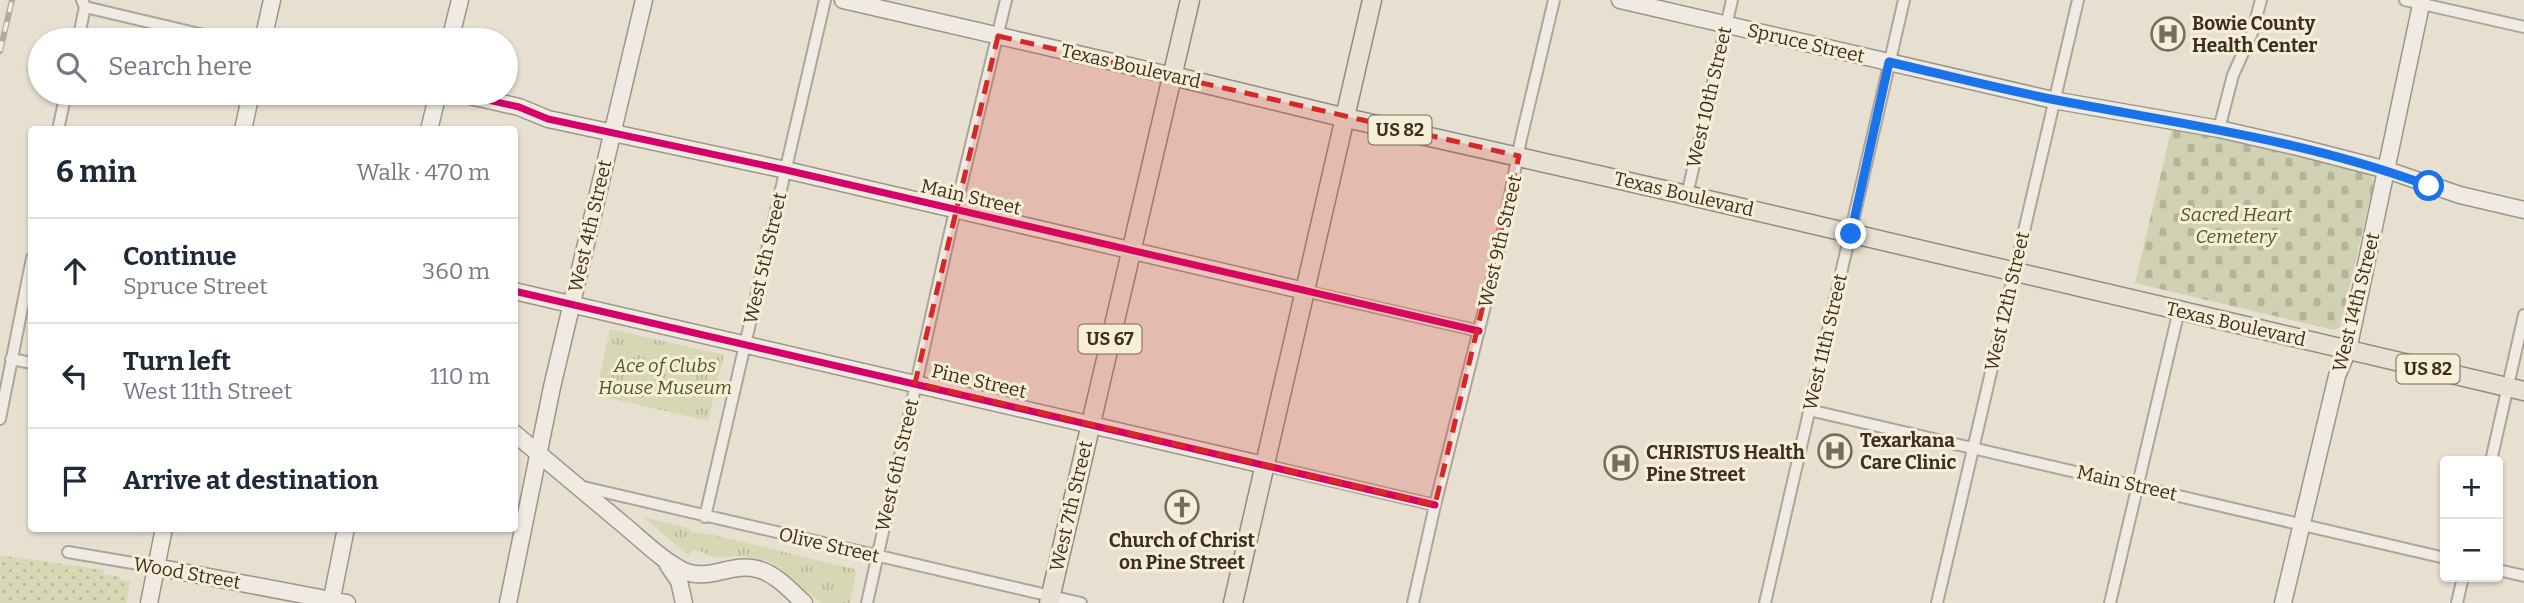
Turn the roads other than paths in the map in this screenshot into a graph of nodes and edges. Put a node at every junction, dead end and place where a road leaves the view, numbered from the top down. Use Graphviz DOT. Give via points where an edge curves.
graph roads {
  1 [pos="272,0"];
  2 [pos="460,0"];
  3 [pos="643,0"];
  4 [pos="825,0"];
  5 [pos="842,0"];
  6 [pos="1006,0"];
  7 [pos="1190,0"];
  8 [pos="1372,0"];
  9 [pos="1554,0"];
  10 [pos="1619,0"];
  11 [pos="1732,0"];
  12 [pos="1904,0"];
  13 [pos="2078,0"];
  14 [pos="2260,0"];
  15 [pos="2416,1"];
  16 [pos="86,2"];
  17 [pos="1726,24"];
  18 [pos="2524,27"];
  19 [pos="81,28"];
  20 [pos="181,28"];
  21 [pos="266,28"];
  22 [pos="453,28"];
  23 [pos="998,36"];
  24 [pos="1889,62"];
  25 [pos="1173,76"];
  26 [pos="2053,100"];
  27 [pos="63,105"];
  28 [pos="248,105"];
  29 [pos="435,105"];
  30 [pos="510,105"];
  31 [pos="1346,118"];
  32 [pos="59,126"];
  33 [pos="244,126"];
  34 [pos="430,126"];
  35 [pos="2219,130"];
  36 [pos="611,132"];
  37 [pos="1519,156"];
  38 [pos="786,170"];
  39 [pos="2387,170"];
  40 [pos="1687,195"];
  41 [pos="955,210"];
  42 [pos="2524,210"];
  43 [pos="1851,234"];
  44 [pos="1130,250"];
  45 [pos="2015,272"];
  46 [pos="28,277"];
  47 [pos="1305,291"];
  48 [pos="518,292"];
  49 [pos="572,304"];
  50 [pos="2179,310"];
  51 [pos="2524,315"];
  52 [pos="1479,331"];
  53 [pos="745,343"];
  54 [pos="2348,351"];
  55 [pos="11,359"];
  56 [pos="28,362"];
  57 [pos="915,383"];
  58 [pos="2516,389"];
  59 [pos="1809,410"];
  60 [pos="0,419"];
  61 [pos="1091,423"];
  62 [pos="518,436"];
  63 [pos="1973,447"];
  64 [pos="538,453"];
  65 [pos="2493,456"];
  66 [pos="1264,465"];
  67 [pos="577,485"];
  68 [pos="2137,485"];
  69 [pos="1435,505"];
  70 [pos="705,517"];
  71 [pos="2302,523"];
  72 [pos="163,532"];
  73 [pos="346,532"];
  74 [pos="649,546"];
  75 [pos="68,552"];
  76 [pos="876,556"];
  77 [pos="2440,557"];
  78 [pos="156,567"];
  79 [pos="2503,571"];
  80 [pos="710,574"];
  81 [pos="2524,576"];
  82 [pos="2462,582"];
  83 [pos="1050,599"];
  84 [pos="337,602"];
  85 [pos="149,603"];
  86 [pos="509,603"];
  87 [pos="685,603"];
  88 [pos="804,603"];
  89 [pos="867,603"];
  90 [pos="1081,603"];
  91 [pos="1233,603"];
  92 [pos="1413,603"];
  93 [pos="1765,603"];
  94 [pos="1937,603"];
  95 [pos="2110,603"];
  96 [pos="2283,603"];
  97 [pos="2458,603"];
  1 -- 21 [label="street"];
  2 -- 22 [label="street"];
  3 -- 36 [label="street, West 4th Street"];
  4 -- 38 [label="street, West 5th Street"];
  5 -- 23 [label="street, Texas Boulevard"];
  6 -- 23 [label="street, West 6th Street"];
  7 -- 25 [label="main road, West 7th Street / US 67"];
  8 -- 31 [label="main road"];
  9 -- 37 [label="street, West 9th Street"];
  10 -- 17 [label="street, Spruce Street"];
  11 -- 17 [label="street, West 10th Street"];
  12 -- 24 [label="street, West 11th Street"];
  13 -- 26 [label="street, West 12th Street"];
  14 -- 35 [label="street" via="2252,33 2232,75"];
  15 -- 18 [label="street"];
  15 -- 39 [label="street, West 14th Street"];
  16 -- 19 [label="street"];
  16 -- 20 [label="street"];
  17 -- 24 [label="street, Spruce Street"];
  17 -- 40 [label="street, West 10th Street"];
  23 -- 25 [label="street, Texas Boulevard"];
  23 -- 41 [label="street, West 6th Street"];
  24 -- 26 [label="street, Spruce Street"];
  24 -- 43 [label="street, West 11th Street"];
  25 -- 31 [label="main road, Texas Boulevard / US 82"];
  25 -- 44 [label="main road, West 7th Street / US 67"];
  26 -- 35 [label="street, Spruce Street"];
  26 -- 45 [label="street, West 12th Street"];
  27 -- 32 [label="street"];
  28 -- 33 [label="street"];
  29 -- 34 [label="street"];
  30 -- 36 [label="street, Main Street" via="548,119"];
  31 -- 37 [label="main road, Texas Boulevard / US 82"];
  31 -- 47 [label="main road"];
  35 -- 39 [label="street, Spruce Street"];
  36 -- 38 [label="street, Main Street"];
  36 -- 49 [label="street, West 4th Street"];
  37 -- 40 [label="main road, Texas Boulevard / US 82"];
  37 -- 52 [label="street, West 9th Street"];
  38 -- 41 [label="street, Main Street"];
  38 -- 53 [label="street, West 5th Street"];
  39 -- 42 [label="street, Spruce Street" via="2442,190"];
  39 -- 54 [label="street, West 14th Street"];
  40 -- 43 [label="main road, Texas Boulevard / US 82"];
  41 -- 44 [label="street, Main Street"];
  41 -- 57 [label="street, West 6th Street"];
  43 -- 45 [label="main road, Texas Boulevard / US 82"];
  43 -- 59 [label="street, West 11th Street"];
  44 -- 47 [label="street, Main Street"];
  44 -- 61 [label="main road, West 7th Street / US 67"];
  45 -- 50 [label="main road, Texas Boulevard / US 82"];
  45 -- 63 [label="street, West 12th Street"];
  46 -- 55 [label="street"];
  47 -- 52 [label="street, Main Street"];
  47 -- 66 [label="main road"];
  48 -- 49 [label="street, Pine Street"];
  49 -- 53 [label="street, Pine Street"];
  49 -- 64 [label="street, West 4th Street"];
  50 -- 54 [label="main road, Texas Boulevard / US 82"];
  50 -- 68 [label="street"];
  51 -- 58 [label="street"];
  52 -- 69 [label="street, West 9th Street"];
  53 -- 57 [label="street, Pine Street"];
  53 -- 70 [label="street, West 5th Street"];
  54 -- 58 [label="main road, Texas Boulevard / US 82"];
  54 -- 71 [label="street, West 14th Street" via="2337,376"];
  55 -- 56 [label="street"];
  55 -- 60 [label="street"];
  57 -- 61 [label="street, Pine Street"];
  57 -- 76 [label="street, West 6th Street"];
  58 -- 65 [label="street"];
  59 -- 63 [label="street, Main Street"];
  59 -- 93 [label="street, West 11th Street"];
  61 -- 66 [label="street, Pine Street"];
  61 -- 83 [label="main road, West 7th Street / US 67"];
  62 -- 64 [label="street"];
  63 -- 68 [label="street, Main Street"];
  63 -- 94 [label="street, West 12th Street"];
  64 -- 67 [label="street"];
  64 -- 86 [label="street, West 4th Street"];
  66 -- 69 [label="street, Pine Street"];
  66 -- 91 [label="main road"];
  67 -- 70 [label="street, Olive Street"];
  67 -- 74 [label="street"];
  68 -- 71 [label="street, Main Street"];
  68 -- 95 [label="street"];
  69 -- 92 [label="street, West 9th Street"];
  70 -- 76 [label="street, Olive Street"];
  71 -- 77 [label="street, Main Street"];
  71 -- 96 [label="street, West 14th Street"];
  72 -- 78 [label="street"];
  73 -- 84 [label="street"];
  74 -- 80 [label="street" via="685,571"];
  74 -- 87 [label="street" via="676,575"];
  75 -- 78 [label="street, Wood Street"];
  76 -- 83 [label="street, Olive Street"];
  76 -- 89 [label="street, West 6th Street"];
  78 -- 84 [label="street, Wood Street"];
  78 -- 85 [label="street"];
  79 -- 81 [label="street"];
  80 -- 87 [label="street"];
  80 -- 88 [label="street" via="730,568 757,569 770,574"];
  82 -- 97 [label="street"];
  83 -- 90 [label="street, Olive Street"];
}
